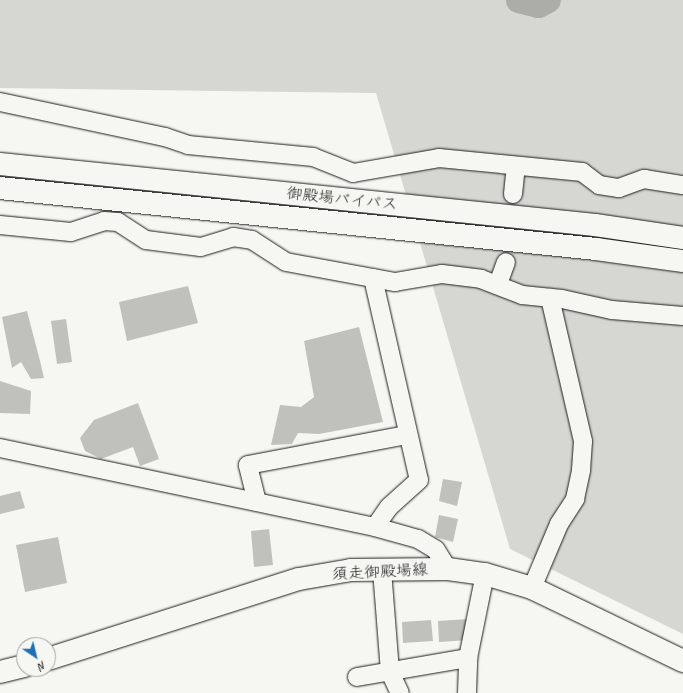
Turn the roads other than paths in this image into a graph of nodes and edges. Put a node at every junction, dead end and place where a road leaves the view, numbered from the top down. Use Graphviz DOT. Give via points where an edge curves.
graph roads {
  1 [pos="0,102"];
  2 [pos="0,164"];
  3 [pos="516,166"];
  4 [pos="683,185"];
  5 [pos="0,188"];
  6 [pos="513,194"];
  7 [pos="0,225"];
  8 [pos="683,238"];
  9 [pos="683,261"];
  10 [pos="506,262"];
  11 [pos="373,278"];
  12 [pos="498,284"];
  13 [pos="550,298"];
  14 [pos="683,316"];
  15 [pos="407,435"];
  16 [pos="5,452"];
  17 [pos="257,502"];
  18 [pos="375,527"];
  19 [pos="448,569"];
  20 [pos="382,570"];
  21 [pos="485,574"];
  22 [pos="532,588"];
  23 [pos="56,656"];
  24 [pos="468,658"];
  25 [pos="683,661"];
  26 [pos="16,668"];
  27 [pos="0,672"];
  28 [pos="390,672"];
  29 [pos="357,677"];
  30 [pos="400,693"];
  31 [pos="466,693"];
  1 -- 3 [label="street" via="164,137 188,146 314,157 353,173 439,158"];
  2 -- 8 [label="main road, 御殿場バイパス" via="595,225"];
  3 -- 4 [label="street" via="582,172 599,185 619,188 644,179"];
  3 -- 6 [label="street"];
  5 -- 9 [label="main road, 御殿場バイパス" via="596,249"];
  7 -- 11 [label="street" via="71,232 104,221 118,222 146,240 201,247 233,236 252,240 286,262"];
  10 -- 12 [label="street"];
  11 -- 12 [label="street" via="395,282 442,274"];
  11 -- 15 [label="street"];
  12 -- 13 [label="street" via="522,295"];
  13 -- 14 [label="street" via="612,310"];
  13 -- 22 [label="street" via="583,441 575,499 559,524"];
  15 -- 17 [label="street" via="248,465"];
  15 -- 18 [label="street" via="419,480 389,507"];
  16 -- 17 [label="street"];
  17 -- 18 [label="street"];
  18 -- 19 [label="street" via="418,538 436,550"];
  19 -- 20 [label="main road, 須走御殿場線"];
  19 -- 21 [label="main road, 須走御殿場線"];
  20 -- 23 [label="main road, 須走御殿場線" via="298,579"];
  20 -- 28 [label="street"];
  21 -- 22 [label="main road, 須走御殿場線"];
  21 -- 24 [label="street"];
  22 -- 25 [label="main road, 須走御殿場線"];
  24 -- 28 [label="street"];
  24 -- 31 [label="street"];
  26 -- 27 [label="main road"];
  28 -- 29 [label="street"];
  28 -- 30 [label="street"];
}
